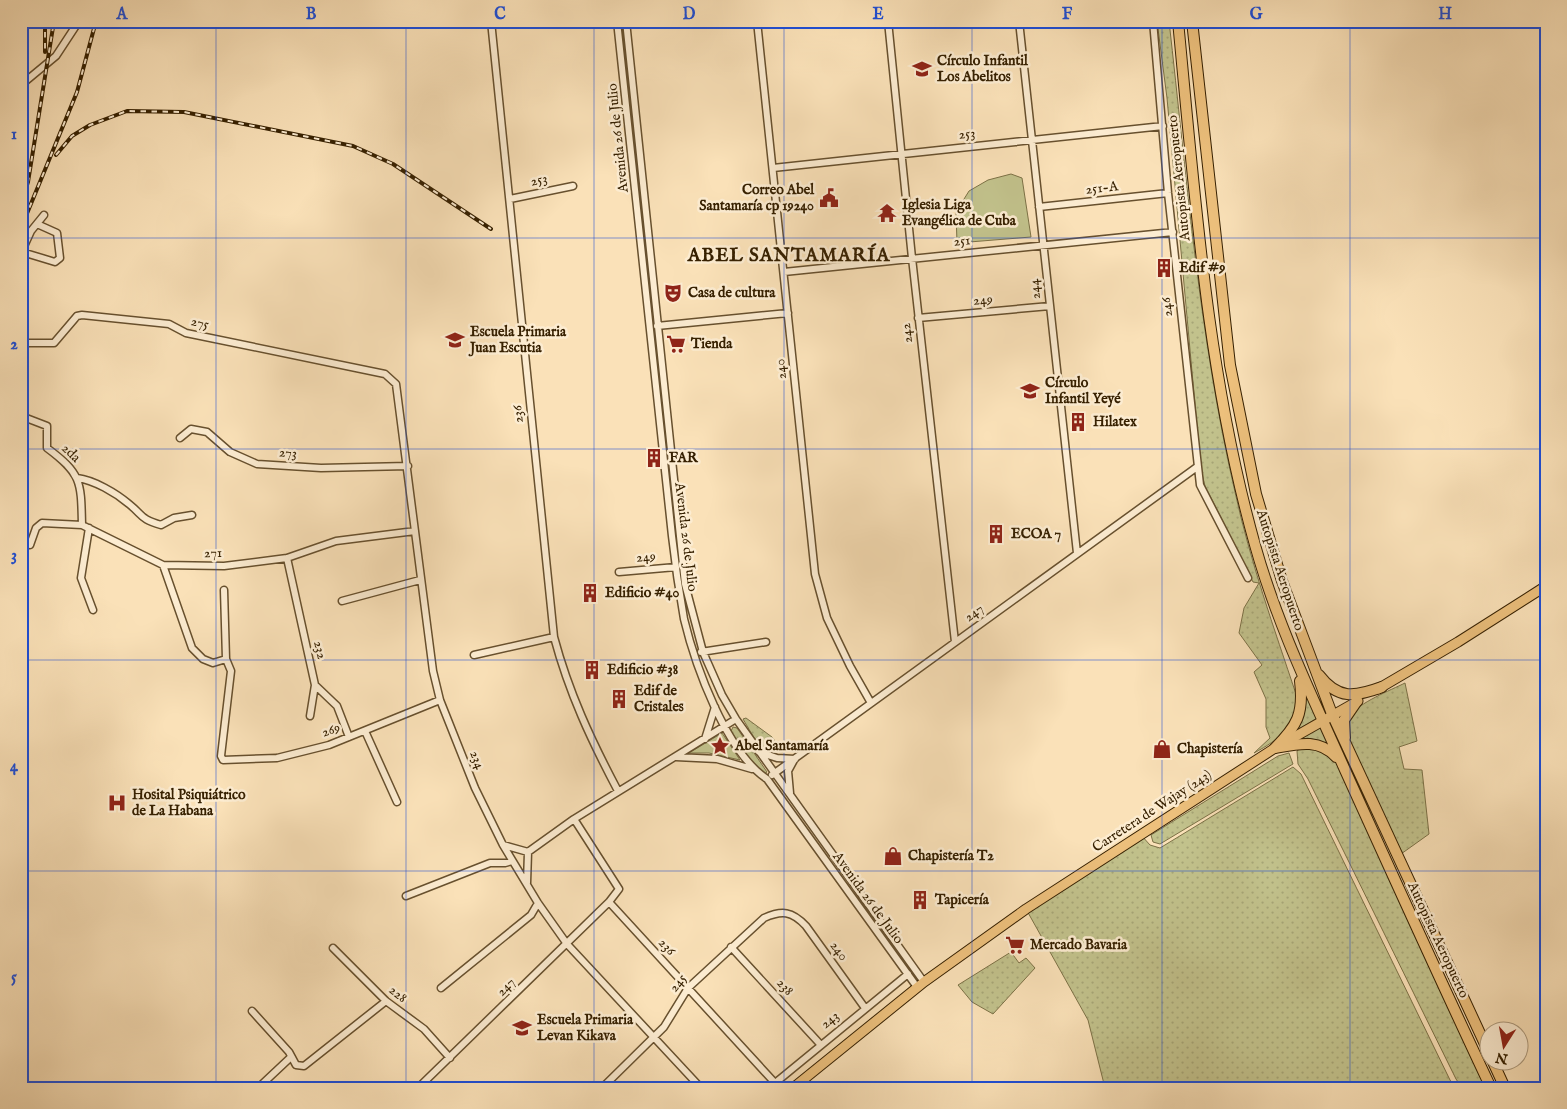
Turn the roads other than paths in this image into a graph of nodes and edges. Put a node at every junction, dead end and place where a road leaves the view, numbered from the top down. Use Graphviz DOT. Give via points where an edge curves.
graph roads {
  1 [pos="79,21"];
  2 [pos="491,21"];
  3 [pos="617,21"];
  4 [pos="626,21"];
  5 [pos="757,21"];
  6 [pos="888,21"];
  7 [pos="1019,21"];
  8 [pos="1153,21"];
  9 [pos="1178,21"];
  10 [pos="1192,21"];
  11 [pos="21,85"];
  12 [pos="1163,126"];
  13 [pos="1032,140"];
  14 [pos="901,154"];
  15 [pos="773,168"];
  16 [pos="643,179"];
  17 [pos="635,180"];
  18 [pos="572,186"];
  19 [pos="1168,193"];
  20 [pos="510,199"];
  21 [pos="1039,207"];
  22 [pos="646,210"];
  23 [pos="638,211"];
  24 [pos="44,215"];
  25 [pos="37,224"];
  26 [pos="1172,232"];
  27 [pos="1043,245"];
  28 [pos="21,253"];
  29 [pos="912,258"];
  30 [pos="784,272"];
  31 [pos="1050,306"];
  32 [pos="788,313"];
  33 [pos="918,318"];
  34 [pos="659,326"];
  35 [pos="651,327"];
  36 [pos="21,343"];
  37 [pos="385,374"];
  38 [pos="21,416"];
  39 [pos="180,438"];
  40 [pos="408,466"];
  41 [pos="1197,467"];
  42 [pos="77,478"];
  43 [pos="192,515"];
  44 [pos="82,525"];
  45 [pos="89,528"];
  46 [pos="415,531"];
  47 [pos="30,545"];
  48 [pos="1077,553"];
  49 [pos="286,558"];
  50 [pos="163,565"];
  51 [pos="676,567"];
  52 [pos="619,572"];
  53 [pos="1248,578"];
  54 [pos="420,580"];
  55 [pos="1546,586"];
  56 [pos="224,590"];
  57 [pos="342,601"];
  58 [pos="93,610"];
  59 [pos="554,636"];
  60 [pos="766,642"];
  61 [pos="955,642"];
  62 [pos="703,652"];
  63 [pos="695,653"];
  64 [pos="474,655"];
  65 [pos="226,658"];
  66 [pos="1313,667"];
  67 [pos="1298,668"];
  68 [pos="315,685"];
  69 [pos="1382,687"];
  70 [pos="440,700"];
  71 [pos="1356,701"];
  72 [pos="871,703"];
  73 [pos="715,707"];
  74 [pos="1332,714"];
  75 [pos="310,716"];
  76 [pos="736,719"];
  77 [pos="1321,721"];
  78 [pos="724,726"];
  79 [pos="364,731"];
  80 [pos="349,737"];
  81 [pos="705,739"];
  82 [pos="1275,748"];
  83 [pos="1347,748"];
  84 [pos="757,751"];
  85 [pos="675,757"];
  86 [pos="795,759"];
  87 [pos="1342,763"];
  88 [pos="753,769"];
  89 [pos="774,773"];
  90 [pos="766,779"];
  91 [pos="618,791"];
  92 [pos="790,794"];
  93 [pos="397,802"];
  94 [pos="574,819"];
  95 [pos="503,845"];
  96 [pos="528,852"];
  97 [pos="512,860"];
  98 [pos="527,884"];
  99 [pos="858,889"];
  100 [pos="850,894"];
  101 [pos="406,896"];
  102 [pos="609,902"];
  103 [pos="538,903"];
  104 [pos="788,912"];
  105 [pos="567,944"];
  106 [pos="731,947"];
  107 [pos="333,948"];
  108 [pos="908,974"];
  109 [pos="921,984"];
  110 [pos="441,988"];
  111 [pos="688,988"];
  112 [pos="386,1001"];
  113 [pos="865,1008"];
  114 [pos="252,1012"];
  115 [pos="1480,1034"];
  116 [pos="654,1038"];
  117 [pos="820,1044"];
  118 [pos="291,1057"];
  119 [pos="450,1058"];
  120 [pos="1498,1072"];
  121 [pos="772,1085"];
  122 [pos="697,1086"];
  123 [pos="258,1088"];
  124 [pos="418,1088"];
  125 [pos="602,1088"];
  126 [pos="794,1088"];
  127 [pos="1491,1088"];
  128 [pos="1505,1088"];
  1 -- 11 [label="street" via="56,56"];
  2 -- 20 [label="street, 236"];
  3 -- 17 [label="street, Avenida 26 de Julio"];
  4 -- 16 [label="street, Avenida 26 de Julio"];
  5 -- 15 [label="street, 240"];
  6 -- 14 [label="street, 242"];
  7 -- 13 [label="street, 244"];
  8 -- 12 [label="street, 246"];
  9 -- 67 [label="highway, Autopista Aeropuerto" via="1205,287 1223,406 1255,546 1272,602"];
  10 -- 66 [label="highway, Autopista Aeropuerto" via="1224,329 1242,431 1269,538"];
  12 -- 13 [label="street, 253"];
  12 -- 19 [label="street, 246"];
  13 -- 14 [label="street, 253"];
  13 -- 21 [label="street, 244"];
  14 -- 15 [label="street, 253"];
  14 -- 29 [label="street, 242"];
  15 -- 30 [label="street, 240"];
  16 -- 17 [label="street"];
  16 -- 22 [label="street, Avenida 26 de Julio"];
  17 -- 23 [label="street, Avenida 26 de Julio"];
  18 -- 20 [label="street, 253"];
  19 -- 21 [label="street, 251-A"];
  19 -- 26 [label="street, 246"];
  20 -- 59 [label="street, 236"];
  21 -- 27 [label="street, 244"];
  22 -- 23 [label="street"];
  22 -- 34 [label="street, Avenida 26 de Julio"];
  23 -- 35 [label="street, Avenida 26 de Julio"];
  24 -- 25 [label="street"];
  25 -- 28 [label="street"];
  25 -- 28 [label="street" via="57,233 60,258 55,262"];
  26 -- 27 [label="street, 251"];
  26 -- 41 [label="street, 246"];
  27 -- 29 [label="street, 251"];
  27 -- 31 [label="street, 244"];
  29 -- 30 [label="street, 251"];
  29 -- 33 [label="street, 242"];
  30 -- 32 [label="street, 240"];
  31 -- 33 [label="street, 249"];
  31 -- 48 [label="street, 244"];
  32 -- 34 [label="street"];
  32 -- 72 [label="street, 240" via="815,574 827,618"];
  33 -- 61 [label="street, 242"];
  34 -- 35 [label="street"];
  34 -- 62 [label="street, Avenida 26 de Julio" via="685,584"];
  35 -- 51 [label="street, Avenida 26 de Julio"];
  36 -- 37 [label="street, 275" via="54,344 77,316 82,315 169,324 186,333"];
  37 -- 40 [label="street, 234" via="396,384"];
  38 -- 42 [label="street, 2da" via="47,426 47,448 69,464"];
  39 -- 40 [label="street, 273" via="191,429 207,432 230,452 257,464 321,468"];
  40 -- 46 [label="street, 234"];
  41 -- 48 [label="street, 247"];
  41 -- 53 [label="street, 246" via="1200,486"];
  42 -- 43 [label="street" via="87,479 130,504 144,520 161,525 174,518"];
  42 -- 44 [label="street, 2da" via="82,497"];
  44 -- 45 [label="street, 271"];
  44 -- 47 [label="street, 271" via="42,523 36,528"];
  45 -- 50 [label="street, 271"];
  45 -- 58 [label="street" via="82,578"];
  46 -- 49 [label="street, 271" via="336,541"];
  46 -- 54 [label="street, 234"];
  48 -- 61 [label="street, 247"];
  49 -- 50 [label="street, 271" via="224,566"];
  49 -- 68 [label="street, 232"];
  50 -- 65 [label="street" via="192,648 203,659 213,663"];
  51 -- 52 [label="street, 249"];
  51 -- 63 [label="street, Avenida 26 de Julio" via="685,620"];
  54 -- 57 [label="street"];
  54 -- 70 [label="street, 234"];
  55 -- 69 [label="main road, Carretera de Wajay (243)"];
  56 -- 65 [label="street"];
  59 -- 64 [label="street"];
  59 -- 91 [label="street, 236" via="588,736"];
  60 -- 62 [label="street"];
  61 -- 72 [label="street, 247"];
  62 -- 63 [label="street"];
  62 -- 76 [label="street, Avenida 26 de Julio"];
  63 -- 73 [label="street, Avenida 26 de Julio"];
  65 -- 80 [label="street, 269" via="231,672 223,760 277,758"];
  66 -- 69 [label="highway" via="1328,686 1343,693 1363,694"];
  66 -- 74 [label="highway, Autopista Aeropuerto"];
  67 -- 77 [label="highway, Autopista Aeropuerto"];
  67 -- 82 [label="highway" via="1301,710 1291,732"];
  68 -- 75 [label="street"];
  68 -- 80 [label="street" via="337,706"];
  69 -- 71 [label="main road, Carretera de Wajay (243)"];
  70 -- 79 [label="street, 269"];
  70 -- 95 [label="street, 234" via="475,788"];
  71 -- 74 [label="main road, Carretera de Wajay (243)"];
  71 -- 83 [label="highway" via="1344,720"];
  72 -- 86 [label="street, 247"];
  73 -- 78 [label="street, Avenida 26 de Julio"];
  73 -- 81 [label="street"];
  74 -- 77 [label="main road, Carretera de Wajay (243)"];
  74 -- 83 [label="highway, Autopista Aeropuerto"];
  76 -- 78 [label="street"];
  76 -- 84 [label="street, Avenida 26 de Julio"];
  77 -- 82 [label="main road, Carretera de Wajay (243)"];
  77 -- 87 [label="highway, Autopista Aeropuerto"];
  78 -- 81 [label="street"];
  78 -- 88 [label="street, Avenida 26 de Julio"];
  79 -- 80 [label="street, 269"];
  79 -- 93 [label="street"];
  81 -- 85 [label="street"];
  82 -- 87 [label="highway" via="1314,744 1331,751"];
  82 -- 109 [label="main road, Carretera de Wajay (243)" via="1026,909"];
  83 -- 115 [label="highway, Autopista Aeropuerto"];
  84 -- 86 [label="street" via="777,758"];
  84 -- 89 [label="street, Avenida 26 de Julio"];
  85 -- 88 [label="street" via="718,759"];
  85 -- 91 [label="street"];
  86 -- 89 [label="street, 247"];
  86 -- 92 [label="street" via="788,771"];
  87 -- 127 [label="highway, Autopista Aeropuerto"];
  88 -- 90 [label="street, Avenida 26 de Julio"];
  89 -- 90 [label="street, 247"];
  89 -- 92 [label="street, Avenida 26 de Julio"];
  90 -- 100 [label="street, Avenida 26 de Julio"];
  91 -- 94 [label="street"];
  92 -- 99 [label="street, Avenida 26 de Julio"];
  94 -- 96 [label="street"];
  94 -- 102 [label="street" via="619,889"];
  95 -- 96 [label="street"];
  95 -- 97 [label="street, 234"];
  96 -- 98 [label="street"];
  97 -- 98 [label="street, 234"];
  97 -- 101 [label="street" via="490,862"];
  98 -- 103 [label="street, 234"];
  99 -- 100 [label="street"];
  99 -- 109 [label="street, Avenida 26 de Julio"];
  100 -- 108 [label="street, Avenida 26 de Julio"];
  102 -- 105 [label="street, 247"];
  102 -- 111 [label="street, 236"];
  103 -- 105 [label="street, 234"];
  103 -- 110 [label="street" via="531,915"];
  104 -- 106 [label="street, 245" via="764,918"];
  104 -- 113 [label="street, 240" via="806,926"];
  105 -- 116 [label="street, 234"];
  105 -- 119 [label="street, 247"];
  106 -- 111 [label="street, 245"];
  106 -- 117 [label="street, 238"];
  107 -- 112 [label="street, 228"];
  108 -- 109 [label="street, Avenida 26 de Julio"];
  108 -- 113 [label="street, 243"];
  109 -- 126 [label="main road, Carretera de Wajay (243)"];
  111 -- 116 [label="street, 245"];
  111 -- 121 [label="street, 236"];
  112 -- 118 [label="street" via="309,1064 296,1065"];
  112 -- 119 [label="street, 228" via="424,1029"];
  113 -- 117 [label="street, 243"];
  114 -- 118 [label="street"];
  116 -- 122 [label="street, 234"];
  116 -- 125 [label="street, 245"];
  117 -- 121 [label="street, 243"];
  118 -- 123 [label="street"];
  119 -- 124 [label="street, 247"];
  120 -- 128 [label="highway"];
}
